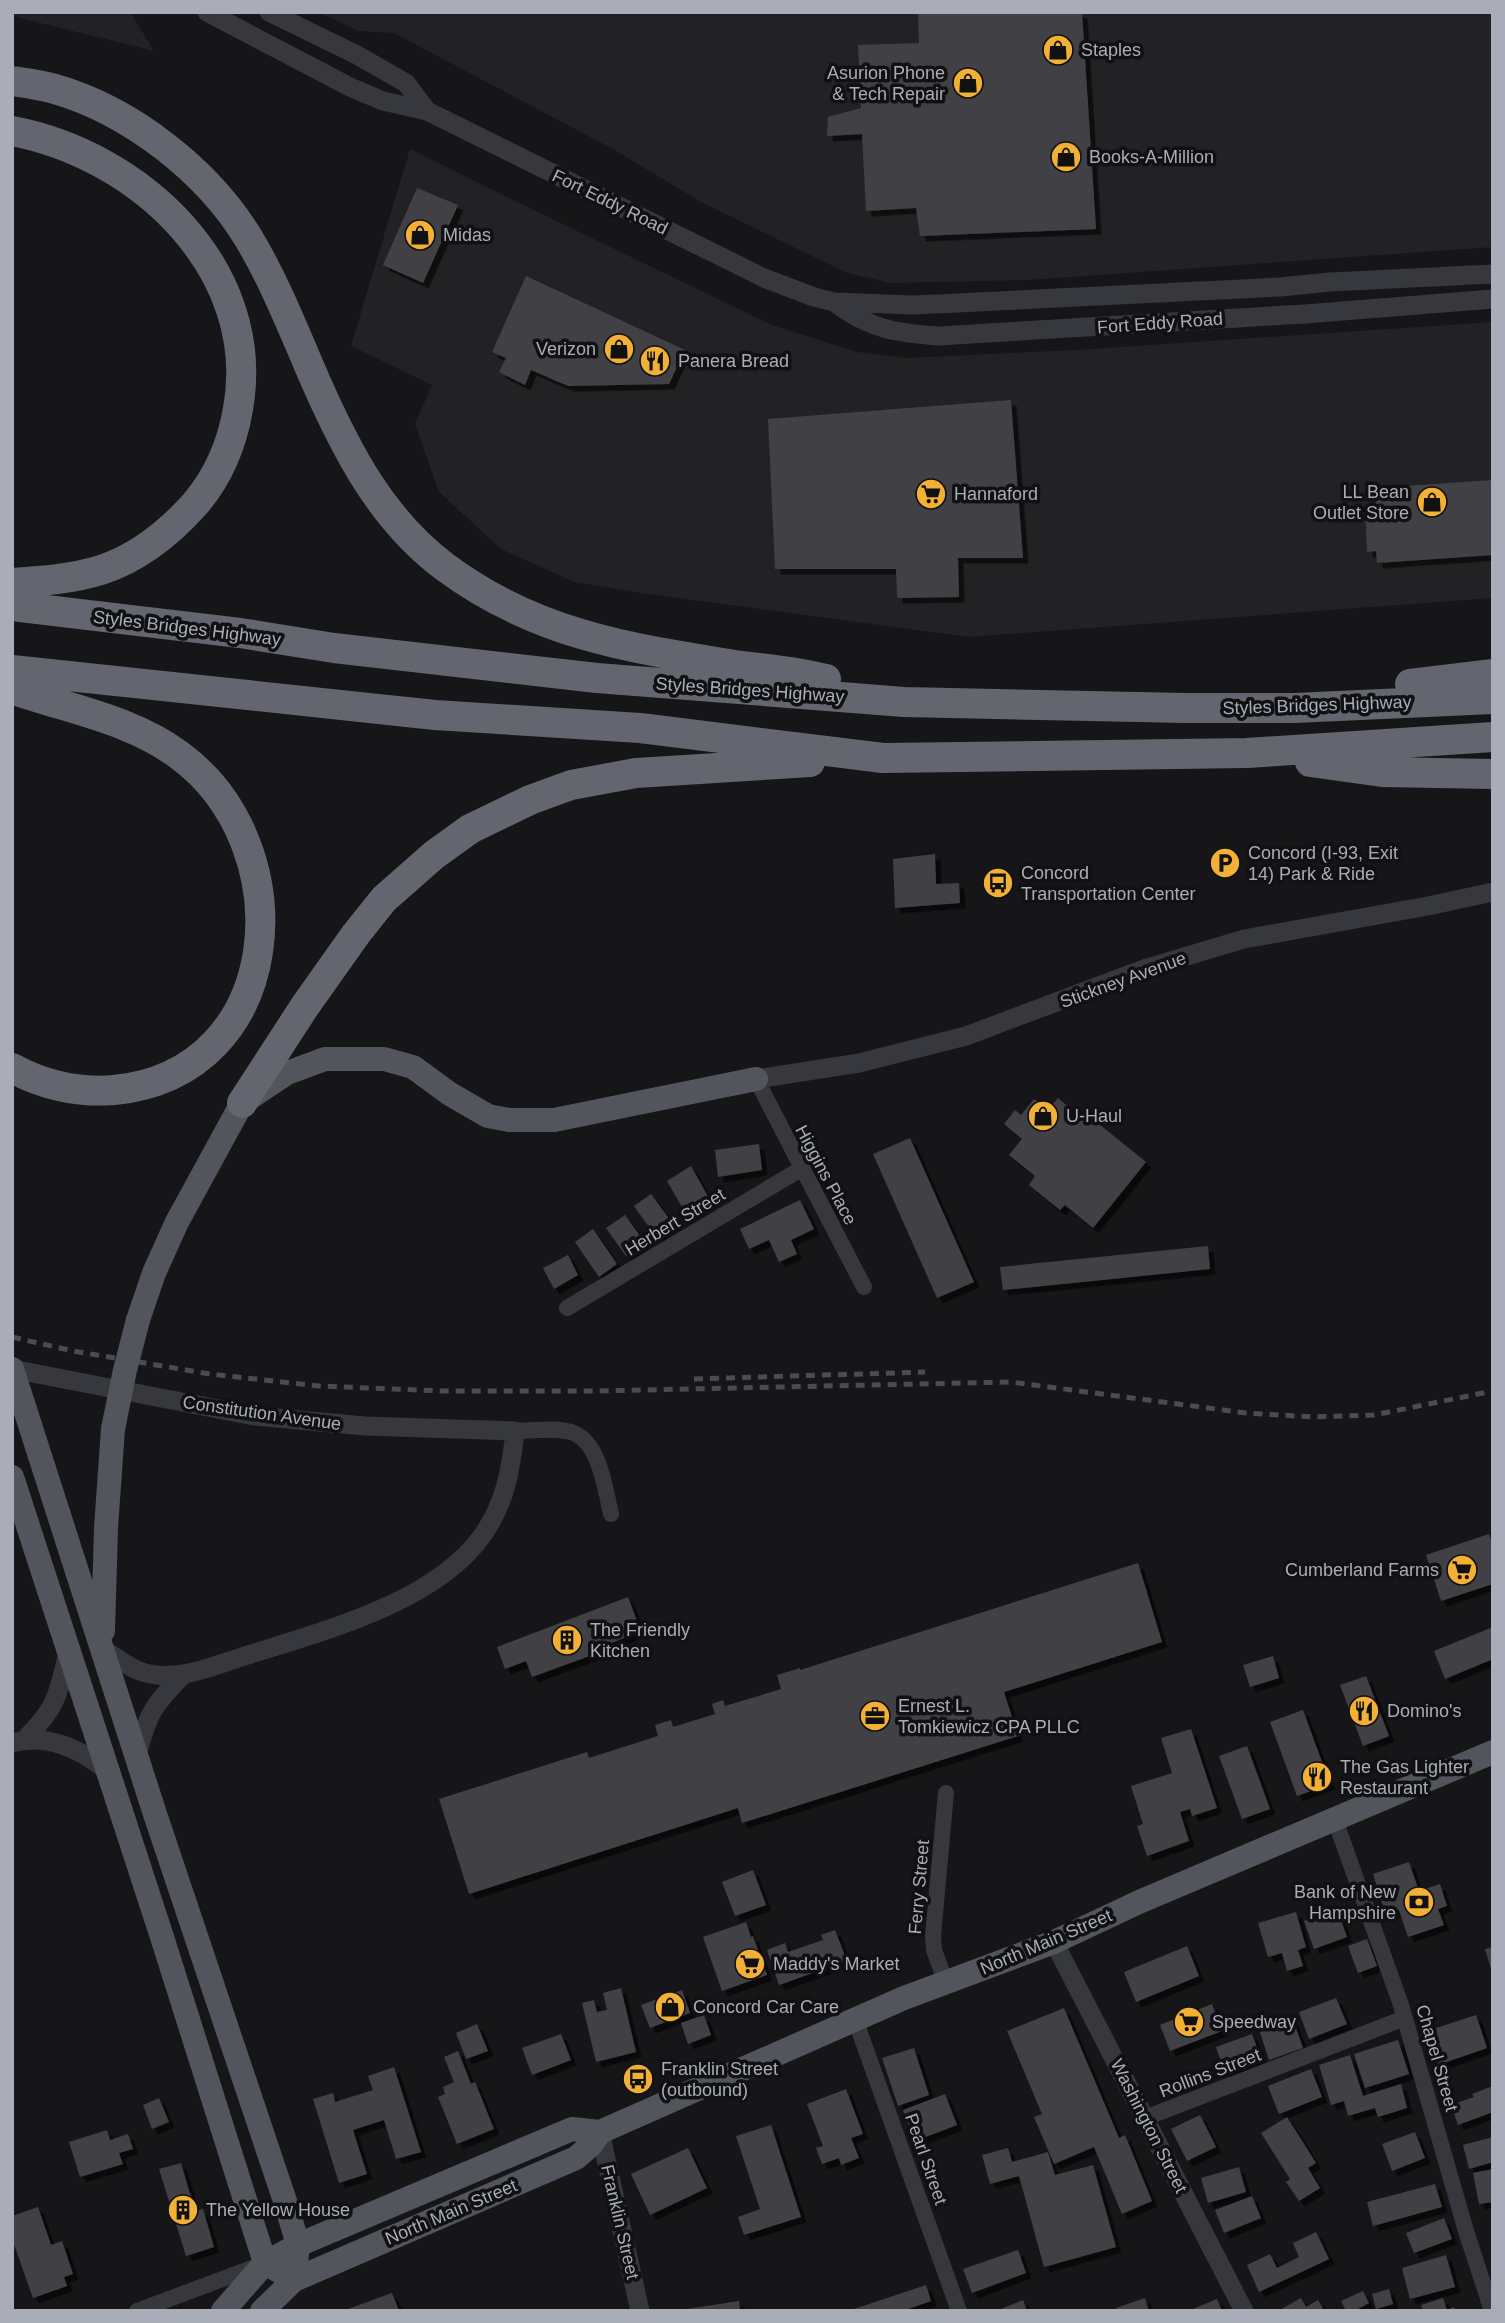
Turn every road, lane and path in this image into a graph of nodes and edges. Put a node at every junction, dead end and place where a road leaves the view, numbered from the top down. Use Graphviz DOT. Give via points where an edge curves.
graph roads {
  1 [pos="207,12"];
  2 [pos="269,12"];
  3 [pos="12,80"];
  4 [pos="427,111"];
  5 [pos="12,131"];
  6 [pos="1493,274"];
  7 [pos="1493,299"];
  8 [pos="834,302"];
  9 [pos="12,583"];
  10 [pos="12,606"];
  11 [pos="12,670"];
  12 [pos="1493,674"];
  13 [pos="12,689"];
  14 [pos="1493,699"];
  15 [pos="904,702"];
  16 [pos="1186,708"];
  17 [pos="1493,737"];
  18 [pos="1247,753"];
  19 [pos="883,758"];
  20 [pos="1493,774"];
  21 [pos="1493,892"];
  22 [pos="12,1068"];
  23 [pos="756,1079"];
  24 [pos="242,1103"];
  25 [pos="801,1169"];
  26 [pos="864,1287"];
  27 [pos="567,1308"];
  28 [pos="12,1369"];
  29 [pos="515,1431"];
  30 [pos="12,1477"];
  31 [pos="611,1514"];
  32 [pos="103,1649"];
  33 [pos="68,1652"];
  34 [pos="183,1675"];
  35 [pos="18,1741"];
  36 [pos="1493,1752"];
  37 [pos="137,1756"];
  38 [pos="106,1770"];
  39 [pos="946,1793"];
  40 [pos="1335,1820"];
  41 [pos="1054,1942"];
  42 [pos="946,1983"];
  43 [pos="1405,2018"];
  44 [pos="855,2019"];
  45 [pos="1145,2118"];
  46 [pos="600,2132"];
  47 [pos="298,2245"];
  48 [pos="265,2263"];
  49 [pos="294,2280"];
  50 [pos="137,2311"];
  51 [pos="223,2311"];
  52 [pos="262,2311"];
  53 [pos="640,2311"];
  54 [pos="959,2311"];
  55 [pos="1244,2311"];
  56 [pos="1492,2311"];
  1 -- 4 [label="street, Fort Eddy Road" via="350,87 383,101"];
  2 -- 4 [label="street, Fort Eddy Road" via="406,83"];
  3 -- 15 [label="highway" via="55,89 125,120 171,150 201,178 249,239 335,424 374,495 415,540 472,586 567,632 655,652 813,676"];
  4 -- 8 [label="street, Fort Eddy Road" via="764,278"];
  5 -- 9 [label="highway" via="78,150 117,170 153,196 183,228 209,263 229,303 240,346 242,389 227,453 206,491 177,524 142,551 102,570 60,580"];
  6 -- 8 [label="street, Fort Eddy Road" via="925,304"];
  7 -- 8 [label="street, Fort Eddy Road" via="938,336 871,326"];
  10 -- 15 [label="highway, Styles Bridges Highway" via="597,678"];
  11 -- 19 [label="highway" via="435,715 640,728"];
  12 -- 16 [label="highway"];
  13 -- 22 [label="highway" via="137,730 194,766 239,825 253,860 262,921 256,966 244,1002 220,1039 186,1067 149,1085 104,1091 61,1087"];
  14 -- 16 [label="highway, Styles Bridges Highway"];
  15 -- 16 [label="highway, Styles Bridges Highway"];
  17 -- 18 [label="highway"];
  18 -- 19 [label="highway"];
  18 -- 20 [label="highway" via="1382,772"];
  19 -- 24 [label="highway" via="623,776 540,796 470,829 384,899 305,1006"];
  21 -- 23 [label="street, Stickney Avenue" via="1244,939 1147,968 966,1036 859,1063"];
  23 -- 24 [label="main road" via="554,1120 509,1120 488,1116 413,1067 384,1059 325,1059 287,1073"];
  23 -- 25 [label="street, Higgins Place"];
  24 -- 32 [label="main road, bridge" via="154,1273 124,1370 113,1429"];
  25 -- 26 [label="street, Higgins Place"];
  25 -- 27 [label="street, Herbert Street"];
  28 -- 29 [label="street, Constitution Avenue" via="254,1416 365,1426"];
  28 -- 32 [label="main road"];
  29 -- 31 [label="street" via="571,1432 583,1439 601,1473"];
  29 -- 34 [label="street" via="510,1474 495,1515 481,1538 444,1574 336,1628"];
  30 -- 33 [label="main road"];
  32 -- 34 [label="street" via="150,1674"];
  32 -- 37 [label="main road"];
  33 -- 35 [label="street" via="58,1695 46,1717"];
  33 -- 38 [label="main road"];
  34 -- 37 [label="street" via="151,1711"];
  35 -- 38 [label="street" via="70,1747"];
  36 -- 40 [label="main road, North Main Street"];
  37 -- 47 [label="main road"];
  38 -- 48 [label="main road"];
  39 -- 42 [label="street, Ferry Street" via="933,1936"];
  40 -- 41 [label="main road, North Main Street"];
  40 -- 43 [label="street, Chapel Street"];
  41 -- 42 [label="main road, North Main Street"];
  41 -- 45 [label="street, Washington Street"];
  42 -- 44 [label="main road, North Main Street"];
  43 -- 45 [label="street, Rollins Street"];
  43 -- 56 [label="street, Chapel Street"];
  44 -- 46 [label="main road, North Main Street"];
  44 -- 54 [label="street, Pearl Street"];
  45 -- 55 [label="street, Washington Street"];
  46 -- 47 [label="main road, North Main Street" via="572,2129"];
  46 -- 49 [label="main road, North Main Street" via="576,2158"];
  46 -- 53 [label="street, Franklin Street"];
  47 -- 48 [label="main road, North Main Street"];
  47 -- 49 [label="main road"];
  48 -- 49 [label="main road"];
  48 -- 50 [label="street"];
  48 -- 51 [label="main road"];
  49 -- 52 [label="main road"];
}
